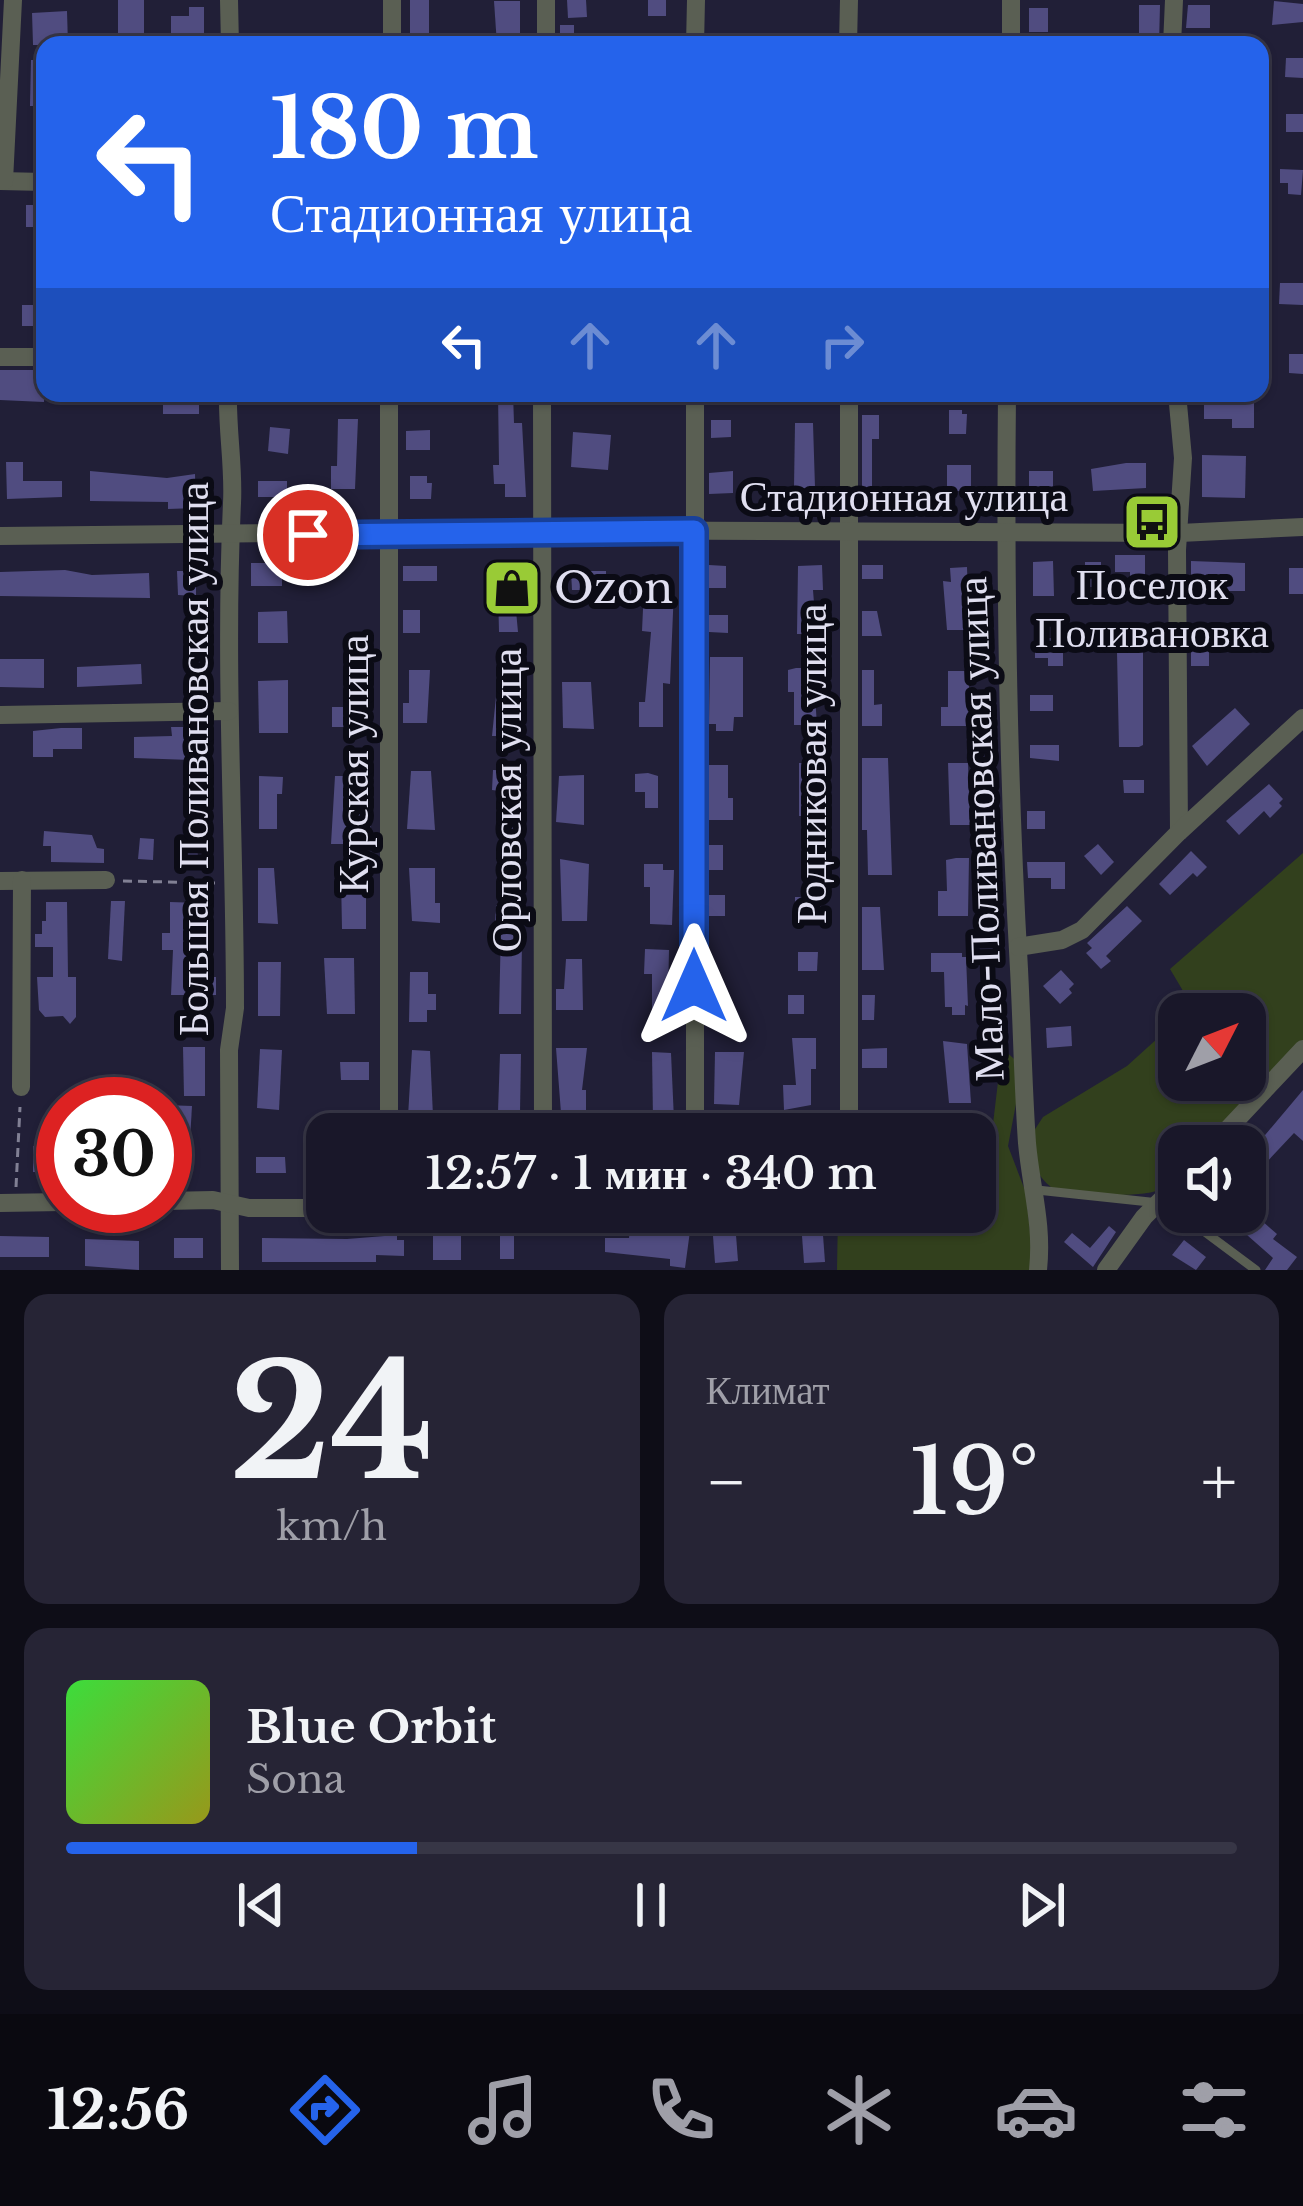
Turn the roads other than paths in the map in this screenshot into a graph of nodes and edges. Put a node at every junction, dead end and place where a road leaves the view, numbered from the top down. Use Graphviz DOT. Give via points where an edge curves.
graph roads {
  1 [pos="14,0"];
  2 [pos="229,0"];
  3 [pos="392,0"];
  4 [pos="546,0"];
  5 [pos="695,0"];
  6 [pos="848,0"];
  7 [pos="1011,0"];
  8 [pos="1174,0"];
  9 [pos="230,36"];
  10 [pos="392,36"];
  11 [pos="546,36"];
  12 [pos="695,36"];
  13 [pos="848,36"];
  14 [pos="1010,36"];
  15 [pos="1172,36"];
  16 [pos="2,181"];
  17 [pos="36,182"];
  18 [pos="0,356"];
  19 [pos="36,356"];
  20 [pos="228,402"];
  21 [pos="389,402"];
  22 [pos="542,402"];
  23 [pos="695,402"];
  24 [pos="849,402"];
  25 [pos="1007,402"];
  26 [pos="1178,402"];
  27 [pos="1303,527"];
  28 [pos="541,530"];
  29 [pos="694,531"];
  30 [pos="1006,531"];
  31 [pos="388,532"];
  32 [pos="848,532"];
  33 [pos="1180,533"];
  34 [pos="0,536"];
  35 [pos="228,537"];
  36 [pos="229,711"];
  37 [pos="0,716"];
  38 [pos="1303,718"];
  39 [pos="1179,832"];
  40 [pos="22,880"];
  41 [pos="106,880"];
  42 [pos="0,881"];
  43 [pos="1018,946"];
  44 [pos="1303,1049"];
  45 [pos="21,1087"];
  46 [pos="389,1113"];
  47 [pos="543,1113"];
  48 [pos="695,1113"];
  49 [pos="849,1113"];
  50 [pos="1232,1125"];
  51 [pos="1037,1190"];
  52 [pos="192,1200"];
  53 [pos="1158,1203"];
  54 [pos="1158,1204"];
  55 [pos="232,1206"];
  56 [pos="306,1208"];
  57 [pos="1206,1233"];
  58 [pos="230,1270"];
  59 [pos="1038,1270"];
  60 [pos="1106,1270"];
  61 [pos="1256,1270"];
  1 -- 16 [label="street"];
  2 -- 9 [label="street"];
  3 -- 10 [label="street"];
  4 -- 11 [label="street"];
  5 -- 12 [label="street"];
  6 -- 13 [label="street"];
  7 -- 14 [label="street"];
  8 -- 15 [label="street"];
  16 -- 17 [label="street"];
  18 -- 19 [label="street"];
  20 -- 35 [label="street, Большая Поливановская улица"];
  21 -- 31 [label="street, Курская улица"];
  22 -- 28 [label="street, Орловская улица"];
  23 -- 29 [label="street"];
  24 -- 32 [label="street, Родниковая улица"];
  25 -- 30 [label="street, Мало-Поливановская улица"];
  26 -- 33 [label="street"];
  27 -- 33 [label="street, Стадионная улица"];
  28 -- 29 [label="street, Стадионная улица"];
  28 -- 31 [label="street, Стадионная улица"];
  28 -- 47 [label="street, Орловская улица"];
  29 -- 32 [label="street, Стадионная улица"];
  29 -- 48 [label="street"];
  30 -- 32 [label="street, Стадионная улица"];
  30 -- 33 [label="street, Стадионная улица"];
  30 -- 43 [label="street, Мало-Поливановская улица"];
  31 -- 35 [label="street, Стадионная улица"];
  31 -- 46 [label="street, Курская улица"];
  32 -- 49 [label="street, Родниковая улица"];
  33 -- 39 [label="street"];
  34 -- 35 [label="street, Стадионная улица"];
  35 -- 36 [label="street, Большая Поливановская улица"];
  36 -- 37 [label="street"];
  36 -- 55 [label="street, Большая Поливановская улица"];
  38 -- 39 [label="street"];
  39 -- 43 [label="street" via="1082,930"];
  40 -- 41 [label="street"];
  40 -- 42 [label="street"];
  40 -- 45 [label="street"];
  43 -- 51 [label="street, Мало-Поливановская улица"];
  44 -- 50 [label="street"];
  51 -- 53 [label="lane"];
  51 -- 59 [label="street, Мало-Поливановская улица"];
  52 -- 55 [label="street"];
  54 -- 60 [label="street"];
  55 -- 56 [label="street"];
  55 -- 58 [label="street, Большая Поливановская улица"];
  57 -- 61 [label="lane"];
}
